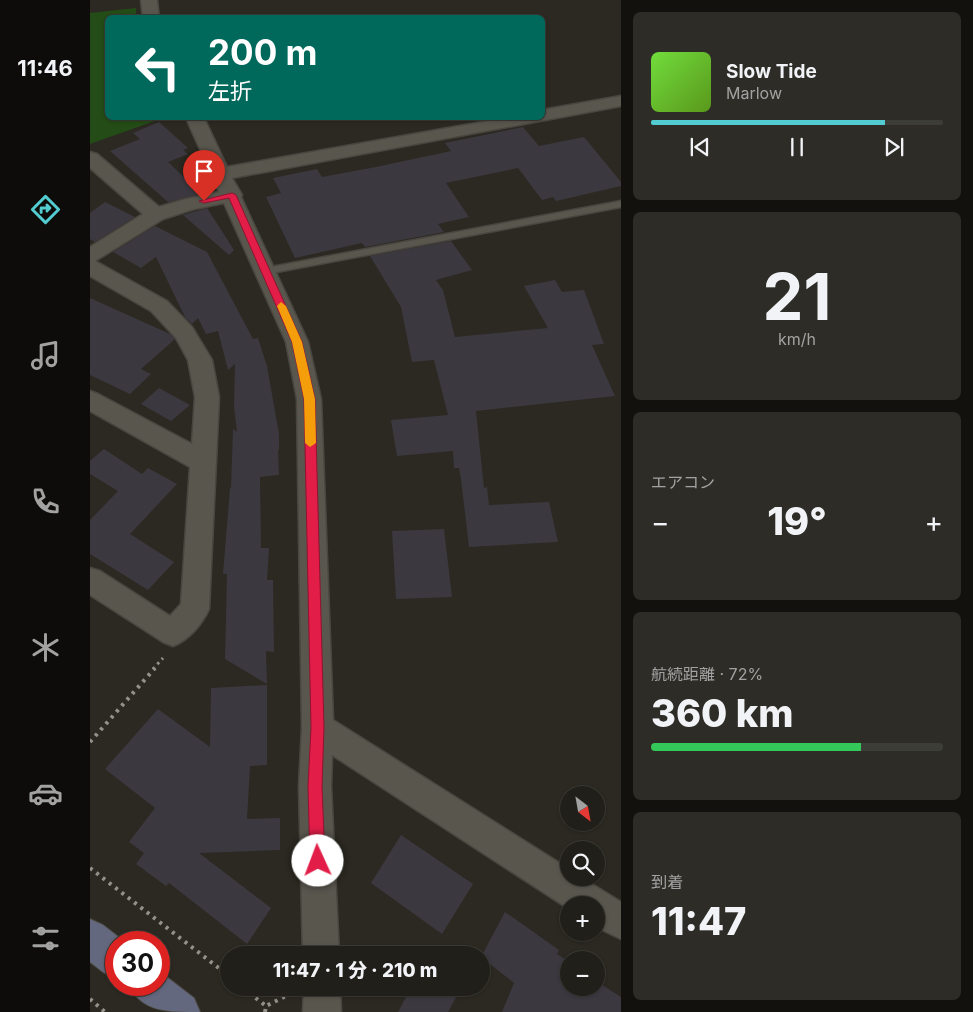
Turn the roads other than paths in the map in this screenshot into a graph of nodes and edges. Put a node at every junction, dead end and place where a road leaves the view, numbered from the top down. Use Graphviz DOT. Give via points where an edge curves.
graph roads {
  1 [pos="149,0"];
  2 [pos="151,15"];
  3 [pos="620,101"];
  4 [pos="545,115"];
  5 [pos="196,120"];
  6 [pos="523,120"];
  7 [pos="90,158"];
  8 [pos="227,185"];
  9 [pos="620,204"];
  10 [pos="156,215"];
  11 [pos="90,256"];
  12 [pos="90,267"];
  13 [pos="266,271"];
  14 [pos="90,400"];
  15 [pos="203,462"];
  16 [pos="90,580"];
  17 [pos="318,728"];
  18 [pos="579,896"];
  19 [pos="605,912"];
  20 [pos="620,922"];
  21 [pos="90,938"];
  22 [pos="321,946"];
  23 [pos="105,951"];
  24 [pos="160,996"];
  25 [pos="322,996"];
  26 [pos="180,1012"];
  27 [pos="322,1012"];
  1 -- 2 [label="street"];
  3 -- 4 [label="street"];
  5 -- 8 [label="street"];
  6 -- 8 [label="street"];
  7 -- 10 [label="street"];
  8 -- 10 [label="street" via="189,204"];
  8 -- 13 [label="street"];
  9 -- 13 [label="lane"];
  10 -- 11 [label="street"];
  12 -- 15 [label="street" via="159,306 184,333 200,360 207,397"];
  13 -- 17 [label="street" via="297,342 309,399"];
  14 -- 15 [label="street"];
  15 -- 16 [label="street" via="195,609 173,633"];
  17 -- 18 [label="street"];
  17 -- 22 [label="street" via="315,786"];
  19 -- 20 [label="street"];
  21 -- 23 [label="street"];
  24 -- 26 [label="street"];
  25 -- 27 [label="street"];
}
